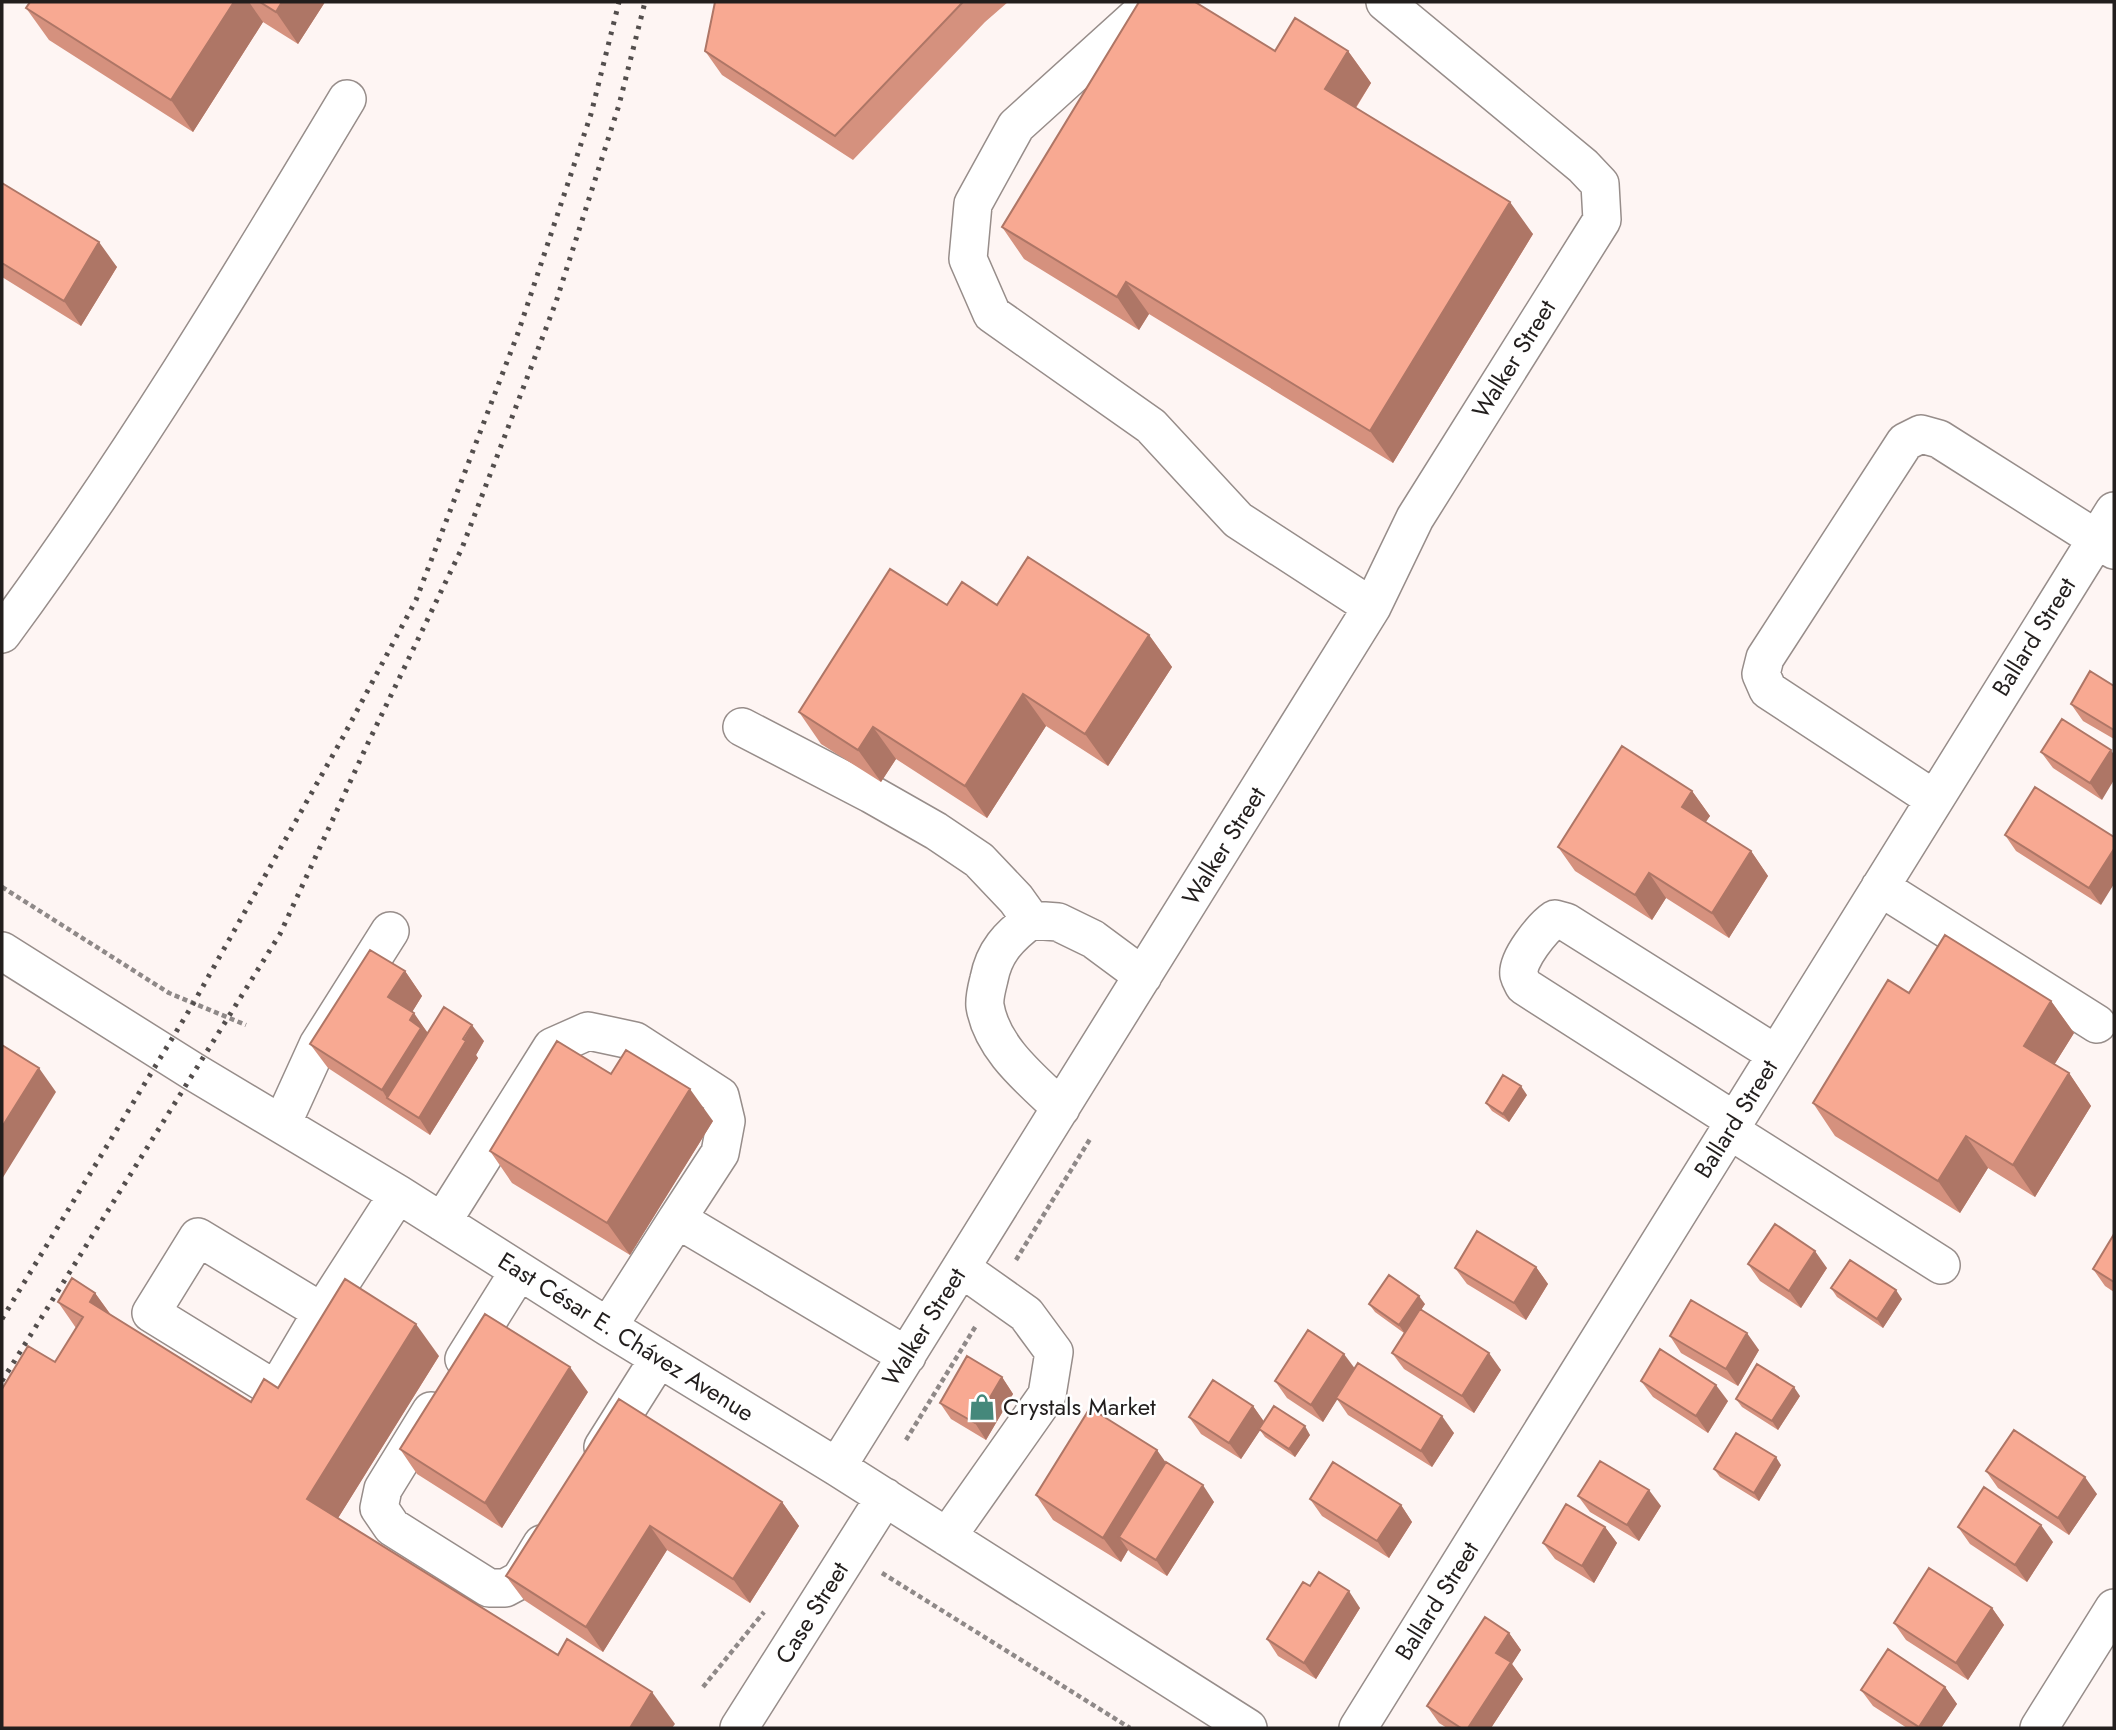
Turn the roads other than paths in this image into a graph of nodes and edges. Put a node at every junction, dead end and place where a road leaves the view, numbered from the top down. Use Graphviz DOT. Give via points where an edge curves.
graph roads {
  1 [pos="1153,2"];
  2 [pos="1385,2"];
  3 [pos="347,99"];
  4 [pos="2108,533"];
  5 [pos="1372,607"];
  6 [pos="2,634"];
  7 [pos="742,727"];
  8 [pos="1934,799"];
  9 [pos="1880,887"];
  10 [pos="1031,920"];
  11 [pos="390,930"];
  12 [pos="2,951"];
  13 [pos="1143,976"];
  14 [pos="2097,1024"];
  15 [pos="1776,1054"];
  16 [pos="1061,1108"];
  17 [pos="282,1124"];
  18 [pos="1732,1125"];
  19 [pos="398,1194"];
  20 [pos="677,1219"];
  21 [pos="442,1222"];
  22 [pos="1941,1265"];
  23 [pos="961,1268"];
  24 [pos="519,1271"];
  25 [pos="323,1312"];
  26 [pos="608,1327"];
  27 [pos="907,1356"];
  28 [pos="659,1358"];
  29 [pos="836,1467"];
  30 [pos="585,1476"];
  31 [pos="885,1497"];
  32 [pos="563,1511"];
  33 [pos="947,1537"];
  34 [pos="2114,1608"];
  35 [pos="739,1728"];
  36 [pos="1248,1728"];
  37 [pos="1358,1728"];
  38 [pos="2039,1728"];
  1 -- 5 [label="street" via="1016,126 973,204 968,259 992,314 1151,426 1238,520"];
  2 -- 5 [label="street, Walker Street" via="1583,166 1600,184 1602,220 1415,518"];
  3 -- 6 [label="street" via="121,463"];
  4 -- 8 [label="street, Ballard Street"];
  4 -- 8 [label="street" via="1939,439 1921,434 1905,442 1765,658 1762,674 1768,690"];
  5 -- 13 [label="street, Walker Street"];
  7 -- 10 [label="street" via="936,831 979,860"];
  8 -- 9 [label="street, Ballard Street"];
  9 -- 14 [label="street"];
  9 -- 15 [label="street, Ballard Street"];
  10 -- 13 [label="street" via="1058,922 1093,939"];
  10 -- 16 [label="street" via="1010,935 991,965 985,1004 994,1032 1016,1064"];
  11 -- 17 [label="street" via="318,1045"];
  12 -- 17 [label="street, East César E. Chávez Avenue"];
  13 -- 16 [label="street, Walker Street"];
  15 -- 18 [label="street, Ballard Street"];
  15 -- 18 [label="street" via="1566,922 1555,919 1545,925 1522,959 1518,974 1524,986"];
  16 -- 23 [label="street, Walker Street"];
  17 -- 19 [label="street, East César E. Chávez Avenue"];
  18 -- 22 [label="street"];
  18 -- 37 [label="street, Ballard Street"];
  19 -- 21 [label="street, East César E. Chávez Avenue"];
  19 -- 25 [label="street"];
  20 -- 21 [label="street" via="720,1153 726,1121 720,1096 635,1041 588,1031 552,1047"];
  20 -- 26 [label="street"];
  20 -- 27 [label="street"];
  21 -- 24 [label="street, East César E. Chávez Avenue"];
  23 -- 27 [label="street, Walker Street"];
  23 -- 33 [label="street" via="1026,1314 1054,1352 1047,1395"];
  24 -- 26 [label="street, East César E. Chávez Avenue"];
  24 -- 32 [label="street" via="383,1489 379,1508 392,1527 489,1588 506,1588 520,1580"];
  25 -- 25 [label="street" via="198,1237 151,1312 276,1390"];
  26 -- 28 [label="street, East César E. Chávez Avenue"];
  27 -- 29 [label="street, Walker Street"];
  28 -- 29 [label="street, East César E. Chávez Avenue"];
  28 -- 30 [label="street"];
  29 -- 31 [label="street, East César E. Chávez Avenue"];
  31 -- 33 [label="street, East César E. Chávez Avenue"];
  31 -- 35 [label="street, Case Street"];
  33 -- 36 [label="street, East César E. Chávez Avenue"];
  34 -- 38 [label="street"];
}
